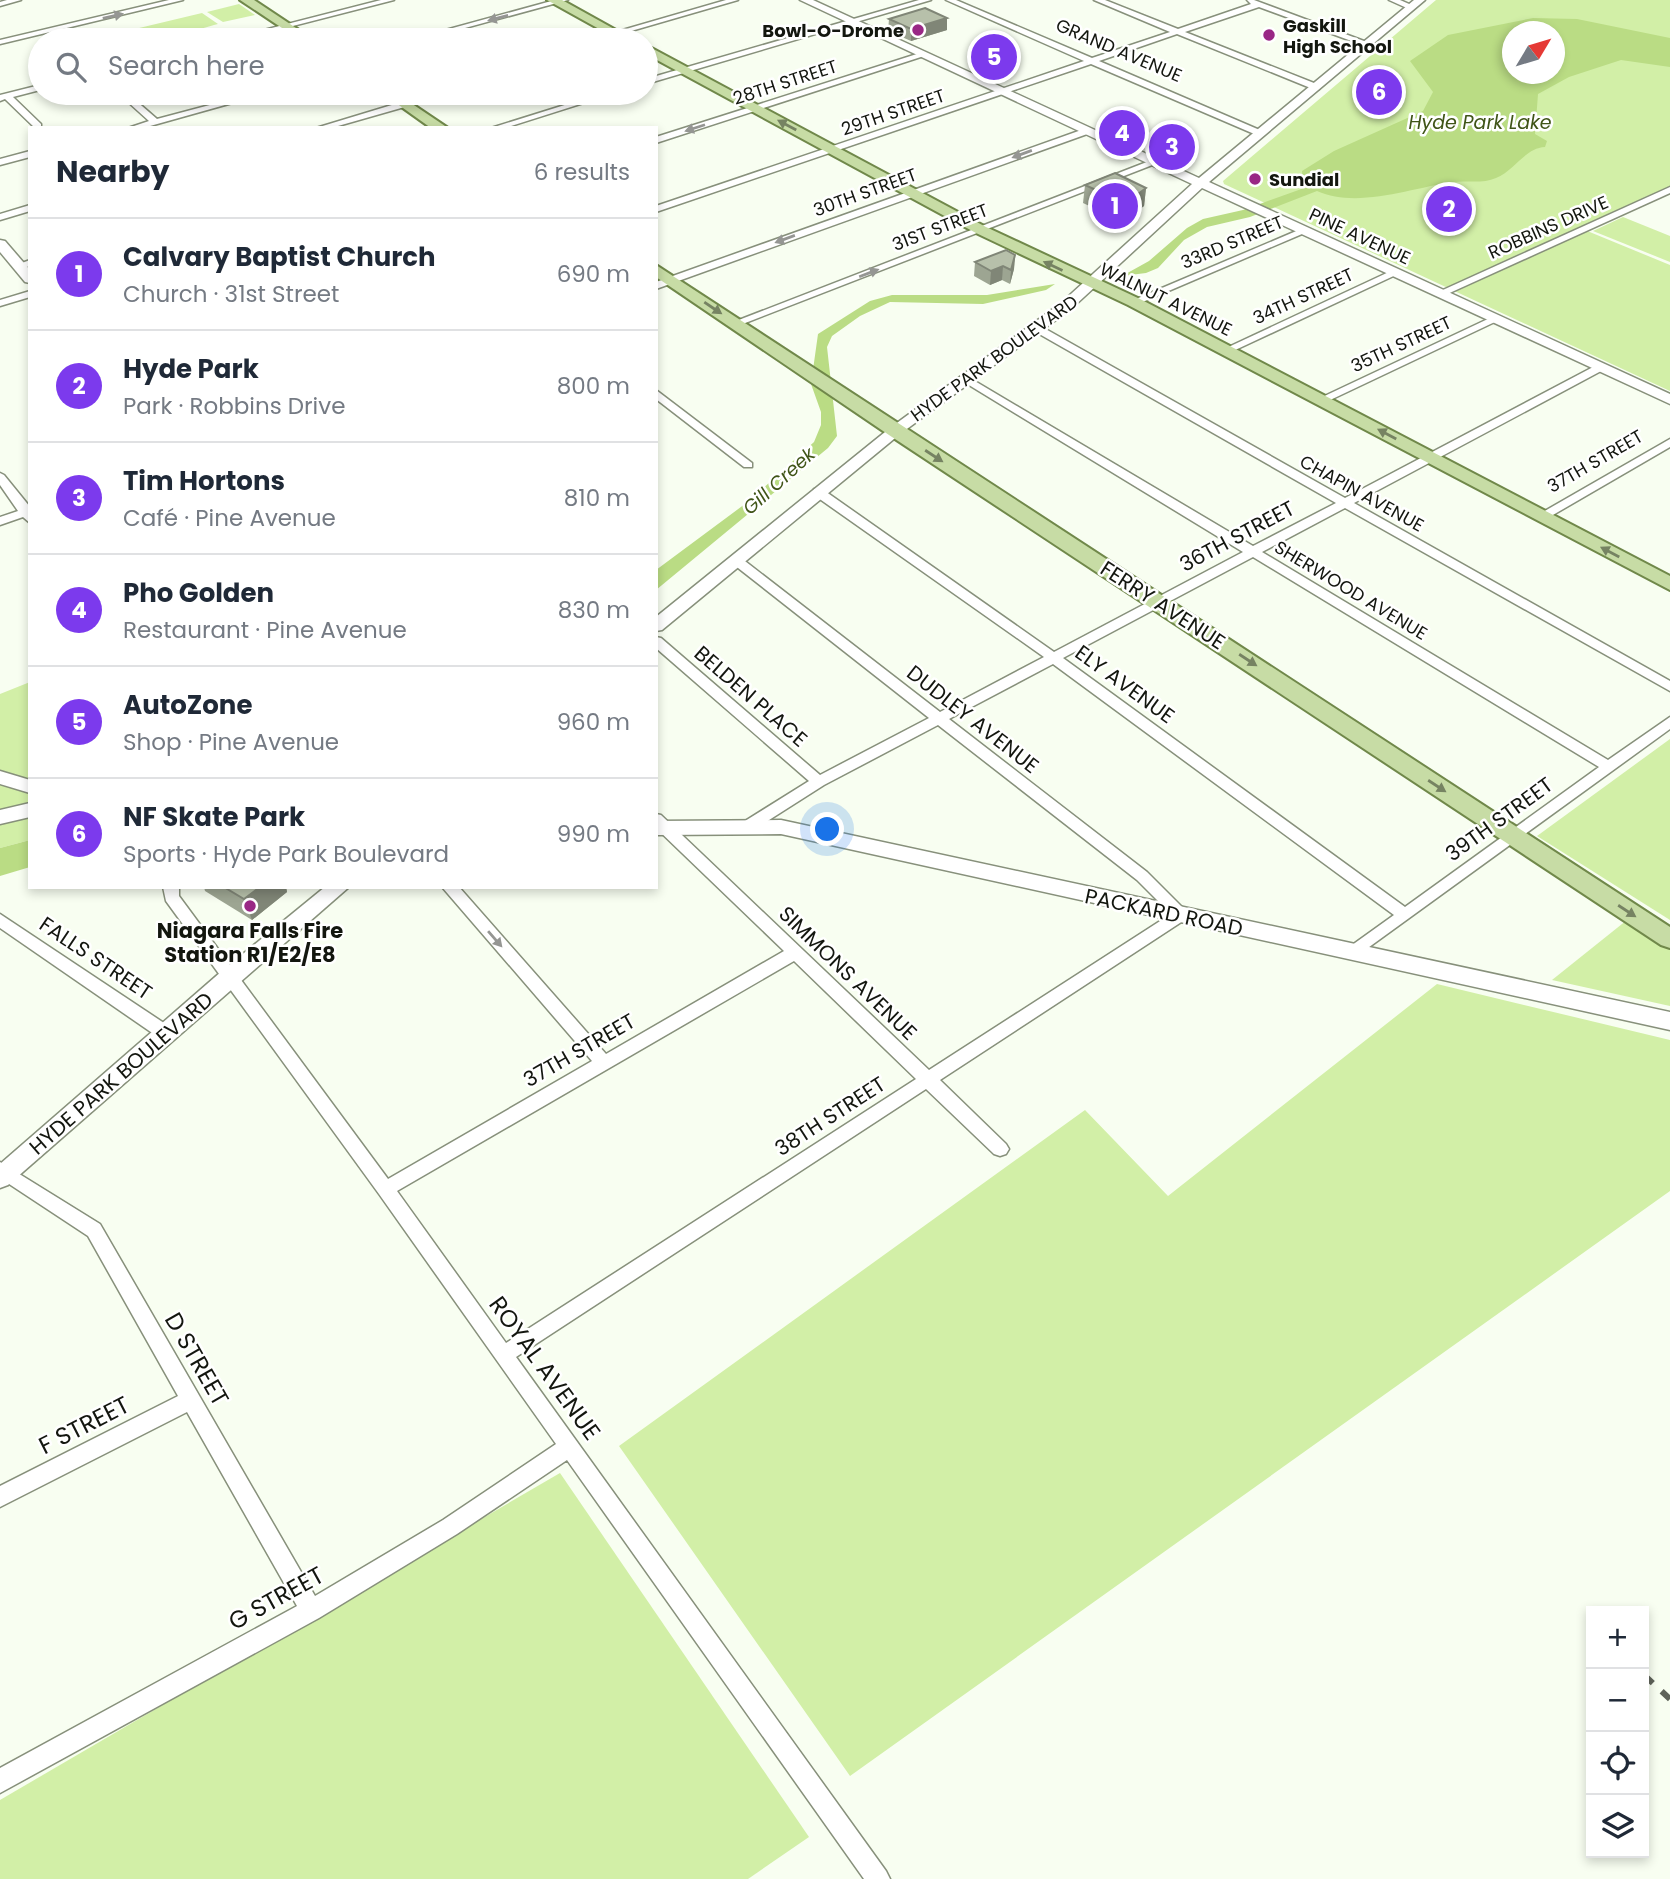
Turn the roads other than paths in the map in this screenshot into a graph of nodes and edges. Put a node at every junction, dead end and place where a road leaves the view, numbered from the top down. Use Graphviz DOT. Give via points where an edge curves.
graph roads {
  1 [pos="17,0"];
  2 [pos="179,0"];
  3 [pos="246,0"];
  4 [pos="390,0"];
  5 [pos="734,0"];
  6 [pos="805,0"];
  7 [pos="927,0"];
  8 [pos="950,0"];
  9 [pos="961,0"];
  10 [pos="1098,0"];
  11 [pos="1109,0"];
  12 [pos="1248,0"];
  13 [pos="1393,0"];
  14 [pos="558,1"];
  15 [pos="1416,3"];
  16 [pos="0,4"];
  17 [pos="1259,4"];
  18 [pos="851,21"];
  19 [pos="286,26"];
  20 [pos="60,28"];
  21 [pos="278,28"];
  22 [pos="289,28"];
  23 [pos="458,28"];
  24 [pos="605,28"];
  25 [pos="636,28"];
  26 [pos="1179,30"];
  27 [pos="28,35"];
  28 [pos="0,42"];
  29 [pos="1368,44"];
  30 [pos="923,55"];
  31 [pos="658,56"];
  32 [pos="1096,60"];
  33 [pos="685,71"];
  34 [pos="658,79"];
  35 [pos="1318,85"];
  36 [pos="28,91"];
  37 [pos="1003,92"];
  38 [pos="4,97"];
  39 [pos="136,105"];
  40 [pos="219,105"];
  41 [pos="376,105"];
  42 [pos="410,105"];
  43 [pos="571,105"];
  44 [pos="755,108"];
  45 [pos="156,122"];
  46 [pos="38,126"];
  47 [pos="140,126"];
  48 [pos="325,126"];
  49 [pos="438,126"];
  50 [pos="502,126"];
  51 [pos="1087,131"];
  52 [pos="1262,131"];
  53 [pos="658,139"];
  54 [pos="831,149"];
  55 [pos="28,155"];
  56 [pos="0,162"];
  57 [pos="1155,162"];
  58 [pos="1200,183"];
  59 [pos="1670,190"];
  60 [pos="912,193"];
  61 [pos="658,208"];
  62 [pos="28,209"];
  63 [pos="0,217"];
  64 [pos="982,230"];
  65 [pos="1304,231"];
  66 [pos="0,244"];
  67 [pos="24,265"];
  68 [pos="1395,273"];
  69 [pos="664,283"];
  70 [pos="1093,284"];
  71 [pos="1439,294"];
  72 [pos="28,295"];
  73 [pos="1134,302"];
  74 [pos="0,303"];
  75 [pos="1494,320"];
  76 [pos="736,323"];
  77 [pos="1038,329"];
  78 [pos="1227,350"];
  79 [pos="1599,368"];
  80 [pos="968,380"];
  81 [pos="658,395"];
  82 [pos="1322,400"];
  83 [pos="1670,400"];
  84 [pos="895,431"];
  85 [pos="1670,442"];
  86 [pos="1430,457"];
  87 [pos="748,465"];
  88 [pos="0,477"];
  89 [pos="818,492"];
  90 [pos="1344,503"];
  91 [pos="28,514"];
  92 [pos="1542,516"];
  93 [pos="0,521"];
  94 [pos="1253,551"];
  95 [pos="737,561"];
  96 [pos="1666,577"];
  97 [pos="1158,601"];
  98 [pos="658,624"];
  99 [pos="658,642"];
  100 [pos="1054,658"];
  101 [pos="1670,687"];
  102 [pos="939,720"];
  103 [pos="1670,722"];
  104 [pos="1608,766"];
  105 [pos="0,777"];
  106 [pos="819,782"];
  107 [pos="28,786"];
  108 [pos="28,810"];
  109 [pos="0,817"];
  110 [pos="659,825"];
  111 [pos="750,825"];
  112 [pos="1512,835"];
  113 [pos="171,889"];
  114 [pos="337,889"];
  115 [pos="452,889"];
  116 [pos="1403,914"];
  117 [pos="1181,915"];
  118 [pos="0,920"];
  119 [pos="1670,939"];
  120 [pos="796,952"];
  121 [pos="1354,952"];
  122 [pos="230,977"];
  123 [pos="1670,1021"];
  124 [pos="167,1034"];
  125 [pos="603,1062"];
  126 [pos="928,1079"];
  127 [pos="1000,1149"];
  128 [pos="2,1173"];
  129 [pos="385,1189"];
  130 [pos="503,1355"];
  131 [pos="192,1399"];
  132 [pos="569,1447"];
  133 [pos="0,1497"];
  134 [pos="311,1611"];
  135 [pos="0,1781"];
  136 [pos="878,1879"];
  1 -- 16 [label="street"];
  20 -- 2 [label="street, one-way"];
  3 -- 19 [label="main road"];
  4 -- 19 [label="street"];
  5 -- 25 [label="street"];
  6 -- 18 [label="main road, PINE AVENUE"];
  7 -- 18 [label="street"];
  8 -- 32 [label="street"];
  9 -- 32 [label="street, GRAND AVENUE"];
  10 -- 26 [label="street"];
  11 -- 26 [label="street"];
  12 -- 17 [label="street"];
  13 -- 15 [label="street"];
  14 -- 23 [label="street, one-way"];
  14 -- 24 [label="main road"];
  15 -- 29 [label="main road, HYDE PARK BOULEVARD"];
  17 -- 26 [label="street, 29TH STREET"];
  17 -- 29 [label="street"];
  18 -- 30 [label="main road, PINE AVENUE"];
  18 -- 33 [label="street"];
  19 -- 21 [label="street"];
  19 -- 22 [label="main road"];
  26 -- 32 [label="street, 29TH STREET"];
  26 -- 35 [label="street"];
  27 -- 28 [label="street"];
  29 -- 35 [label="main road, HYDE PARK BOULEVARD"];
  30 -- 37 [label="main road, PINE AVENUE"];
  30 -- 44 [label="street, 28TH STREET"];
  31 -- 33 [label="main road, WALNUT AVENUE"];
  32 -- 37 [label="street, 29TH STREET"];
  32 -- 52 [label="street"];
  33 -- 34 [label="street"];
  33 -- 44 [label="main road, WALNUT AVENUE"];
  35 -- 52 [label="main road, HYDE PARK BOULEVARD"];
  36 -- 38 [label="street"];
  37 -- 51 [label="main road, PINE AVENUE"];
  37 -- 54 [label="street, 29TH STREET"];
  38 -- 46 [label="street"];
  39 -- 45 [label="street"];
  40 -- 45 [label="street"];
  41 -- 48 [label="street"];
  42 -- 49 [label="main road"];
  43 -- 50 [label="street"];
  44 -- 53 [label="street, 28TH STREET, one-way"];
  54 -- 44 [label="main road, WALNUT AVENUE, one-way"];
  45 -- 47 [label="street"];
  51 -- 57 [label="main road, PINE AVENUE"];
  51 -- 60 [label="street, 30TH STREET, one-way"];
  52 -- 58 [label="main road, HYDE PARK BOULEVARD"];
  54 -- 60 [label="main road, WALNUT AVENUE"];
  54 -- 61 [label="street, 29TH STREET"];
  55 -- 56 [label="street"];
  57 -- 58 [label="main road, PINE AVENUE"];
  57 -- 64 [label="street, 31ST STREET"];
  58 -- 65 [label="main road, PINE AVENUE"];
  58 -- 70 [label="main road, HYDE PARK BOULEVARD"];
  59 -- 71 [label="street, ROBBINS DRIVE"];
  60 -- 64 [label="main road, WALNUT AVENUE"];
  60 -- 69 [label="street, 30TH STREET, one-way"];
  62 -- 63 [label="street"];
  70 -- 64 [label="main road, WALNUT AVENUE, one-way"];
  76 -- 64 [label="street, 31ST STREET, one-way"];
  65 -- 68 [label="main road, PINE AVENUE"];
  65 -- 73 [label="street, 33RD STREET"];
  66 -- 67 [label="main road"];
  68 -- 71 [label="main road, PINE AVENUE"];
  68 -- 78 [label="street, 34TH STREET"];
  69 -- 76 [label="main road, FERRY AVENUE, one-way"];
  70 -- 73 [label="main road, WALNUT AVENUE"];
  70 -- 77 [label="main road, HYDE PARK BOULEVARD"];
  71 -- 75 [label="main road, PINE AVENUE"];
  72 -- 74 [label="street"];
  73 -- 78 [label="main road, WALNUT AVENUE"];
  75 -- 79 [label="main road, PINE AVENUE"];
  75 -- 82 [label="street, 35TH STREET"];
  76 -- 84 [label="main road, FERRY AVENUE"];
  77 -- 80 [label="main road, HYDE PARK BOULEVARD"];
  77 -- 90 [label="street, CHAPIN AVENUE"];
  78 -- 82 [label="main road, WALNUT AVENUE"];
  79 -- 83 [label="main road, PINE AVENUE"];
  79 -- 86 [label="street, 36TH STREET"];
  80 -- 84 [label="main road, HYDE PARK BOULEVARD"];
  80 -- 94 [label="street, SHERWOOD AVENUE"];
  81 -- 87 [label="street"];
  86 -- 82 [label="main road, WALNUT AVENUE, one-way"];
  84 -- 89 [label="main road, HYDE PARK BOULEVARD"];
  84 -- 97 [label="main road, FERRY AVENUE, one-way"];
  85 -- 92 [label="street, 37TH STREET"];
  86 -- 90 [label="street, 36TH STREET"];
  86 -- 92 [label="main road, WALNUT AVENUE"];
  88 -- 91 [label="street"];
  89 -- 95 [label="main road, HYDE PARK BOULEVARD"];
  89 -- 100 [label="street, ELY AVENUE"];
  90 -- 94 [label="street, 36TH STREET"];
  90 -- 101 [label="street, CHAPIN AVENUE"];
  91 -- 93 [label="street"];
  96 -- 92 [label="main road, WALNUT AVENUE, one-way"];
  94 -- 97 [label="street, 36TH STREET"];
  94 -- 104 [label="street, SHERWOOD AVENUE"];
  95 -- 98 [label="main road, HYDE PARK BOULEVARD"];
  95 -- 102 [label="street, DUDLEY AVENUE"];
  97 -- 100 [label="street, 36TH STREET"];
  97 -- 112 [label="main road, FERRY AVENUE, one-way"];
  99 -- 106 [label="street, BELDEN PLACE"];
  100 -- 102 [label="street, 36TH STREET"];
  100 -- 116 [label="street, ELY AVENUE"];
  102 -- 106 [label="street, 36TH STREET"];
  102 -- 117 [label="street, DUDLEY AVENUE" via="1142,876"];
  103 -- 104 [label="street, 39TH STREET"];
  104 -- 112 [label="street, 39TH STREET"];
  105 -- 107 [label="main road"];
  106 -- 111 [label="street, 36TH STREET"];
  108 -- 109 [label="main road"];
  110 -- 111 [label="main road, PACKARD ROAD"];
  110 -- 120 [label="street, SIMMONS AVENUE"];
  111 -- 117 [label="main road, PACKARD ROAD" via="781,827"];
  112 -- 116 [label="street, 39TH STREET"];
  112 -- 119 [label="main road, FERRY AVENUE, one-way"];
  113 -- 122 [label="street, ROYAL AVENUE" via="171,897"];
  114 -- 122 [label="main road, HYDE PARK BOULEVARD"];
  115 -- 125 [label="street, one-way"];
  116 -- 121 [label="street, 39TH STREET"];
  117 -- 121 [label="main road, PACKARD ROAD"];
  117 -- 126 [label="street, 38TH STREET"];
  118 -- 124 [label="street, FALLS STREET"];
  120 -- 125 [label="street, 37TH STREET"];
  120 -- 126 [label="street, SIMMONS AVENUE"];
  121 -- 123 [label="main road, PACKARD ROAD"];
  122 -- 124 [label="main road, HYDE PARK BOULEVARD"];
  122 -- 129 [label="street, ROYAL AVENUE"];
  124 -- 128 [label="main road, HYDE PARK BOULEVARD"];
  125 -- 129 [label="street, 37TH STREET"];
  126 -- 127 [label="street, SIMMONS AVENUE"];
  126 -- 130 [label="street, 38TH STREET"];
  128 -- 131 [label="street, D STREET" via="94,1230"];
  129 -- 130 [label="street, ROYAL AVENUE"];
  130 -- 132 [label="street, ROYAL AVENUE"];
  131 -- 133 [label="street, F STREET"];
  131 -- 134 [label="street, D STREET"];
  132 -- 134 [label="street, G STREET" via="450,1527"];
  132 -- 136 [label="street, ROYAL AVENUE"];
  134 -- 135 [label="street, G STREET"];
}
